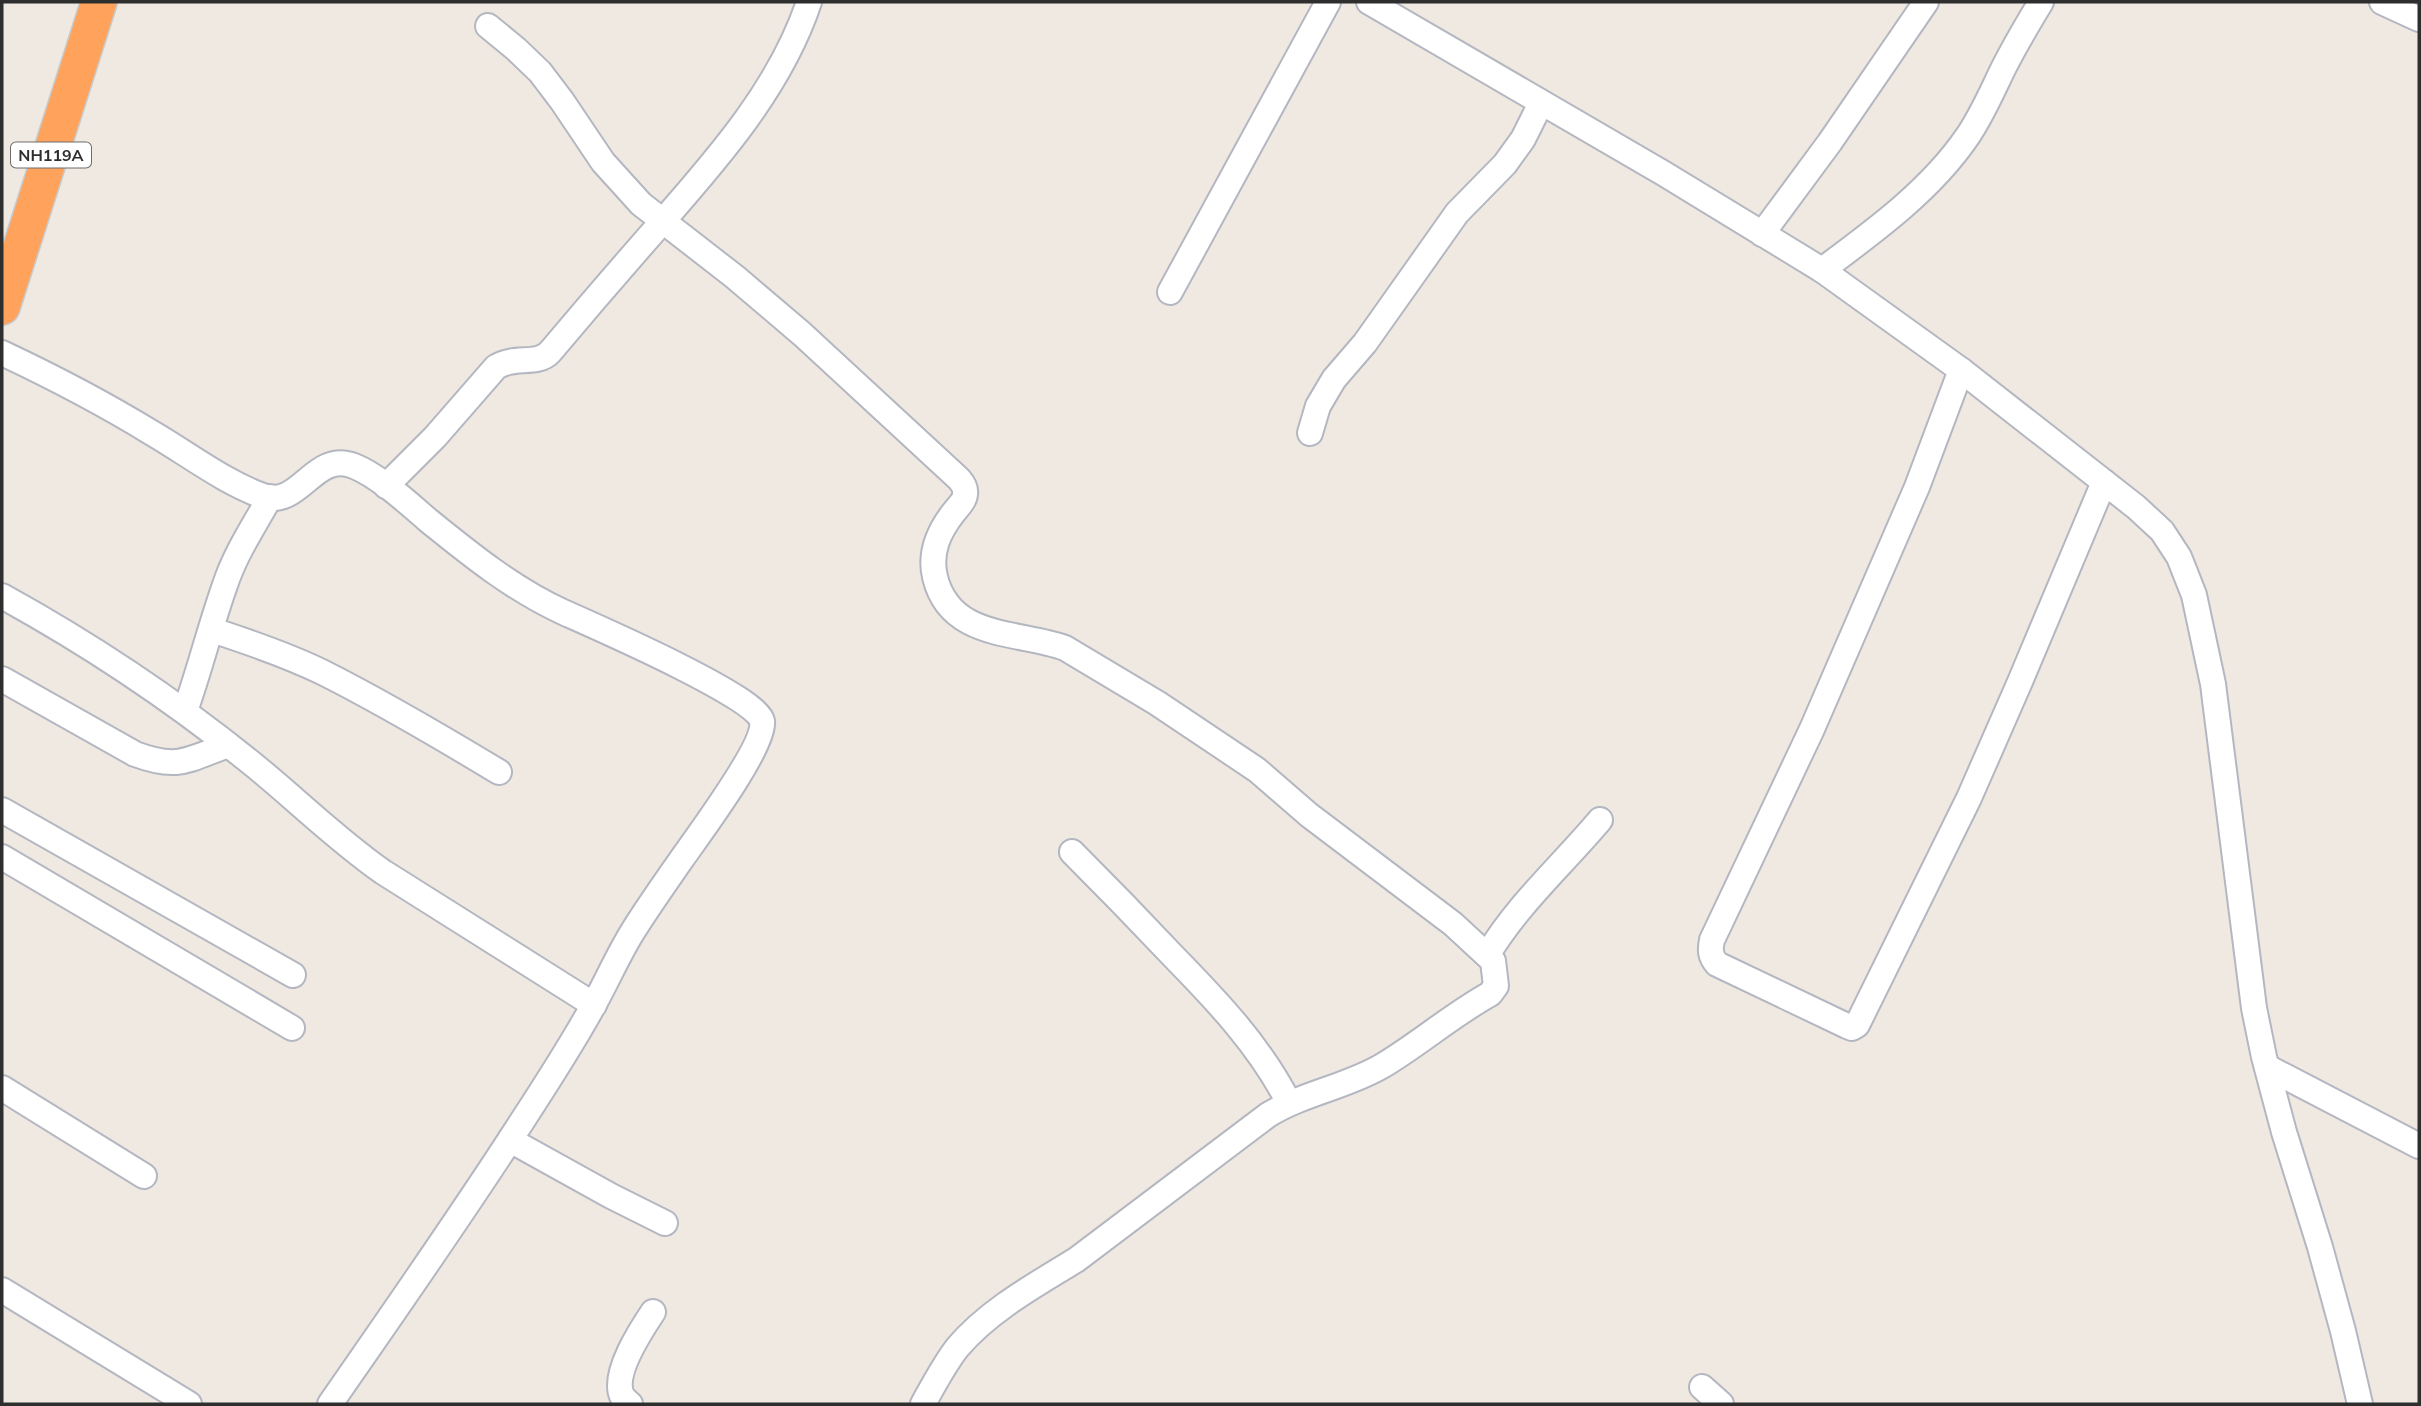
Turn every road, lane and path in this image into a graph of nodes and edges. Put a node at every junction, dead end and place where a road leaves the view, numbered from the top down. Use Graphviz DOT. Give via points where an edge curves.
graph roads {
  1 [pos="99,2"];
  2 [pos="809,2"];
  3 [pos="1328,2"];
  4 [pos="1369,2"];
  5 [pos="1926,2"];
  6 [pos="2041,2"];
  7 [pos="2382,2"];
  8 [pos="1397,9"];
  9 [pos="2419,19"];
  10 [pos="488,26"];
  11 [pos="1541,103"];
  12 [pos="662,223"];
  13 [pos="1762,234"];
  14 [pos="1822,270"];
  15 [pos="1170,292"];
  16 [pos="2,303"];
  17 [pos="2,353"];
  18 [pos="1961,370"];
  19 [pos="1311,433"];
  20 [pos="2104,482"];
  21 [pos="386,486"];
  22 [pos="270,497"];
  23 [pos="2,596"];
  24 [pos="212,630"];
  25 [pos="2,679"];
  26 [pos="185,711"];
  27 [pos="228,745"];
  28 [pos="499,772"];
  29 [pos="2,810"];
  30 [pos="1600,820"];
  31 [pos="1072,852"];
  32 [pos="2,857"];
  33 [pos="1488,954"];
  34 [pos="293,975"];
  35 [pos="594,1005"];
  36 [pos="292,1028"];
  37 [pos="2267,1068"];
  38 [pos="2,1088"];
  39 [pos="1289,1103"];
  40 [pos="510,1140"];
  41 [pos="2419,1146"];
  42 [pos="144,1176"];
  43 [pos="666,1223"];
  44 [pos="2,1290"];
  45 [pos="653,1312"];
  46 [pos="1702,1387"];
  47 [pos="189,1404"];
  48 [pos="330,1404"];
  49 [pos="630,1404"];
  50 [pos="923,1404"];
  51 [pos="1720,1404"];
  52 [pos="2360,1404"];
  1 -- 16 [label="highway, NH119A"];
  2 -- 12 [label="street" via="772,83"];
  3 -- 15 [label="street"];
  4 -- 8 [label="street"];
  5 -- 13 [label="street"];
  6 -- 14 [label="street" via="1966,138 1920,190"];
  7 -- 9 [label="street"];
  8 -- 11 [label="street"];
  10 -- 12 [label="street" via="540,72 623,186"];
  11 -- 13 [label="street"];
  11 -- 19 [label="street" via="1505,164 1457,213 1334,379 1318,406"];
  12 -- 21 [label="street" via="546,356 510,360 496,367"];
  12 -- 33 [label="street" via="803,334 964,486 964,498 938,537 933,558 935,577 955,611 999,634 1065,648 1157,703 1257,770"];
  13 -- 14 [label="street"];
  14 -- 18 [label="street"];
  17 -- 22 [label="street"];
  18 -- 20 [label="street"];
  18 -- 20 [label="street" via="1917,487 1812,729 1712,940 1712,958 1717,964 1847,1027 1857,1026 1969,798"];
  20 -- 37 [label="street" via="2162,531 2179,557 2194,595 2213,684 2254,1007"];
  21 -- 22 [label="street" via="356,467 330,464 289,495"];
  21 -- 35 [label="street" via="527,593 700,677 761,716 761,733 742,770 633,931"];
  22 -- 24 [label="street" via="225,584"];
  23 -- 26 [label="street" via="120,665"];
  24 -- 26 [label="street"];
  24 -- 28 [label="street" via="320,671"];
  25 -- 27 [label="street" via="157,762 178,763"];
  26 -- 27 [label="street"];
  27 -- 35 [label="street" via="351,849"];
  29 -- 34 [label="street"];
  30 -- 33 [label="street" via="1518,910"];
  31 -- 39 [label="street" via="1241,1028"];
  32 -- 36 [label="street"];
  33 -- 39 [label="street" via="1496,971 1496,986 1490,994 1382,1066"];
  35 -- 40 [label="street"];
  37 -- 41 [label="street"];
  37 -- 52 [label="street"];
  38 -- 42 [label="street"];
  39 -- 50 [label="street" via="977,1327 957,1349"];
  40 -- 43 [label="street"];
  40 -- 48 [label="street"];
  44 -- 47 [label="street"];
  45 -- 49 [label="street" via="637,1336 623,1372 622,1396"];
  46 -- 51 [label="street"];
}
